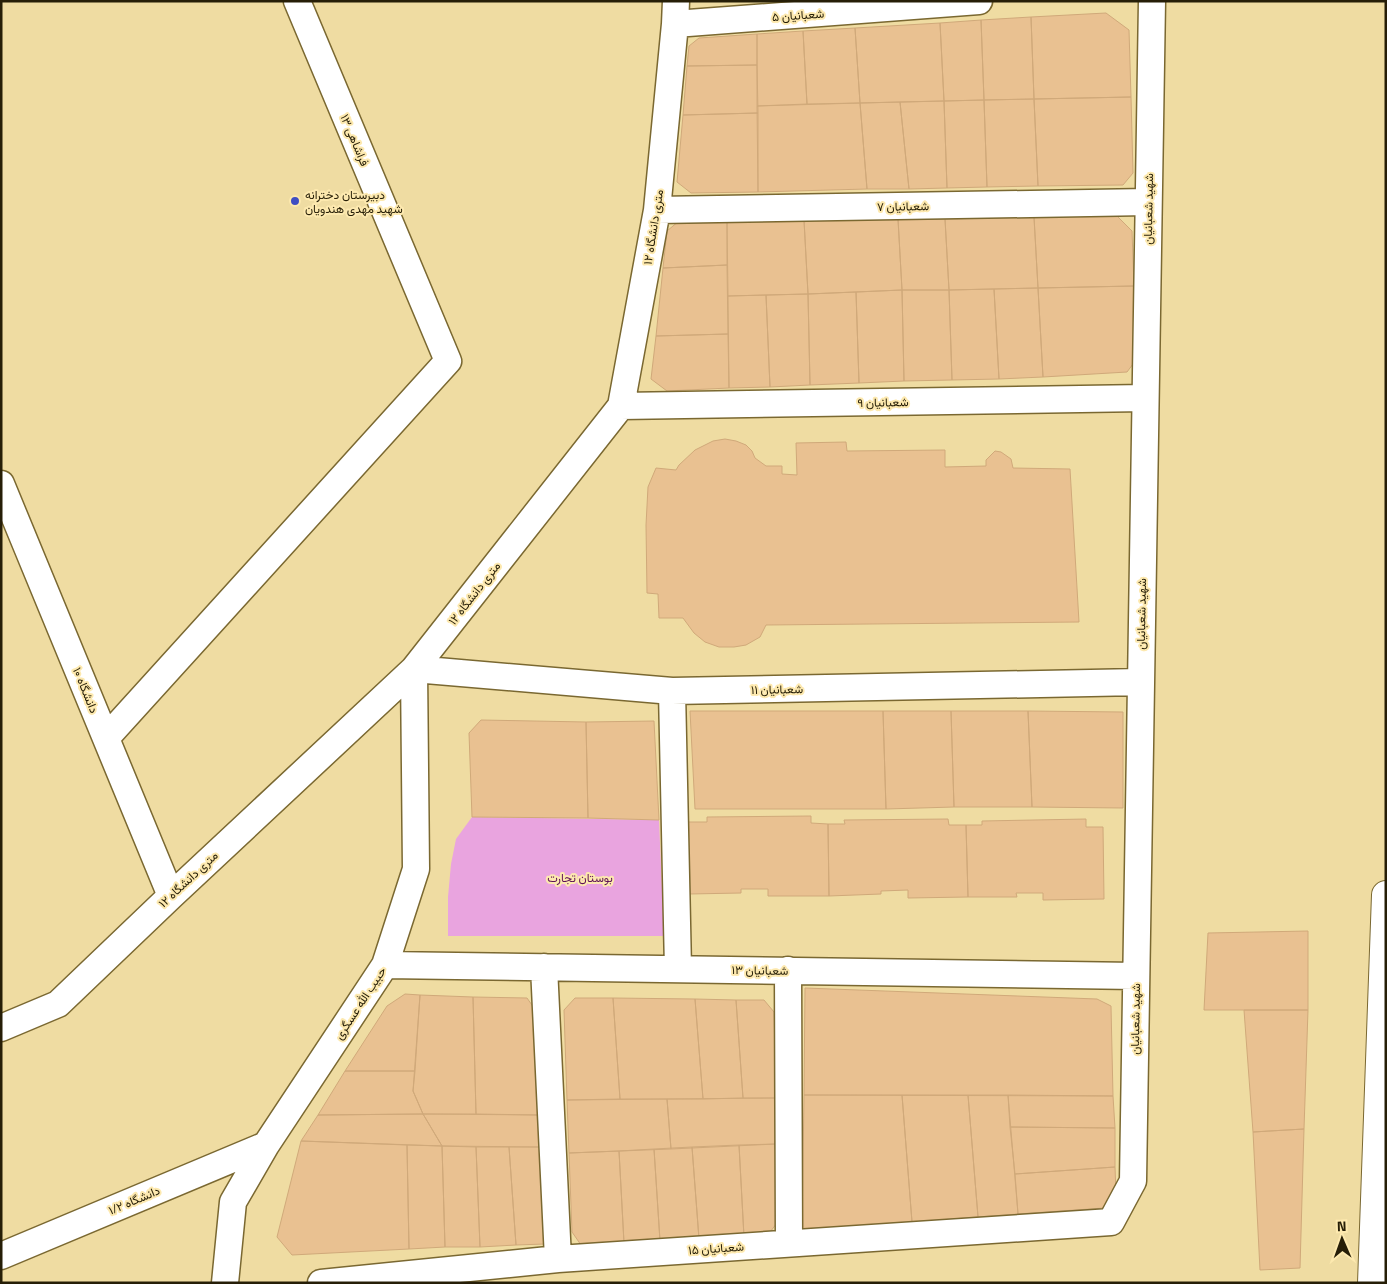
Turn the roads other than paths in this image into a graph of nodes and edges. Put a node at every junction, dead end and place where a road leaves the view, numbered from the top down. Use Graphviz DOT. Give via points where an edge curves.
graph roads {
  1 [pos="297,1"];
  2 [pos="980,1"];
  3 [pos="1152,1"];
  4 [pos="916,4"];
  5 [pos="676,13"];
  6 [pos="1148,202"];
  7 [pos="657,210"];
  8 [pos="1145,398"];
  9 [pos="621,406"];
  10 [pos="1,484"];
  11 [pos="414,669"];
  12 [pos="1140,682"];
  13 [pos="672,691"];
  14 [pos="106,738"];
  15 [pos="170,896"];
  16 [pos="1386,896"];
  17 [pos="385,965"];
  18 [pos="544,967"];
  19 [pos="678,969"];
  20 [pos="788,970"];
  21 [pos="1136,976"];
  22 [pos="1,1028"];
  23 [pos="266,1145"];
  24 [pos="1111,1222"];
  25 [pos="789,1243"];
  26 [pos="1,1256"];
  27 [pos="558,1259"];
  28 [pos="225,1283"];
  29 [pos="322,1283"];
  30 [pos="1372,1283"];
  1 -- 14 [label="street, فراشاهی ۱۳" via="448,361"];
  2 -- 4 [label="street, شعبانیان ۵"];
  3 -- 6 [label="street, شهید شعبانیان"];
  4 -- 5 [label="street, شعبانیان ۵"];
  5 -- 7 [label="street, ۱۲ متری دانشگاه"];
  6 -- 7 [label="street, شعبانیان ۷"];
  6 -- 8 [label="street, شهید شعبانیان"];
  7 -- 9 [label="street, ۱۲ متری دانشگاه"];
  8 -- 9 [label="street, شعبانیان ۹"];
  8 -- 12 [label="street, شهید شعبانیان"];
  9 -- 11 [label="street, ۱۲ متری دانشگاه"];
  10 -- 14 [label="street, دانشگاه ۱۰"];
  11 -- 13 [label="street, شعبانیان ۱۱"];
  11 -- 15 [label="street, ۱۲ متری دانشگاه"];
  11 -- 17 [label="street, حبیب الله عسگری" via="416,868"];
  12 -- 13 [label="street, شعبانیان ۱۱"];
  12 -- 21 [label="street, شهید شعبانیان"];
  13 -- 19 [label="street"];
  14 -- 15 [label="street, دانشگاه ۱۰"];
  15 -- 22 [label="street, ۱۲ متری دانشگاه" via="58,1004"];
  16 -- 30 [label="highway"];
  17 -- 18 [label="street, شعبانیان ۱۳"];
  17 -- 23 [label="street, حبیب الله عسگری"];
  18 -- 19 [label="street, شعبانیان ۱۳"];
  18 -- 27 [label="street"];
  19 -- 20 [label="street, شعبانیان ۱۳"];
  20 -- 21 [label="street, شعبانیان ۱۳"];
  20 -- 25 [label="street"];
  21 -- 24 [label="street, شهید شعبانیان" via="1133,1181"];
  23 -- 26 [label="street, دانشگاه ۱/۲"];
  23 -- 28 [label="street, حبیب الله عسگری" via="233,1202"];
  24 -- 25 [label="street, شعبانیان ۱۵"];
  25 -- 27 [label="street, شعبانیان ۱۵"];
  27 -- 29 [label="street, شعبانیان ۱۵"];
}
